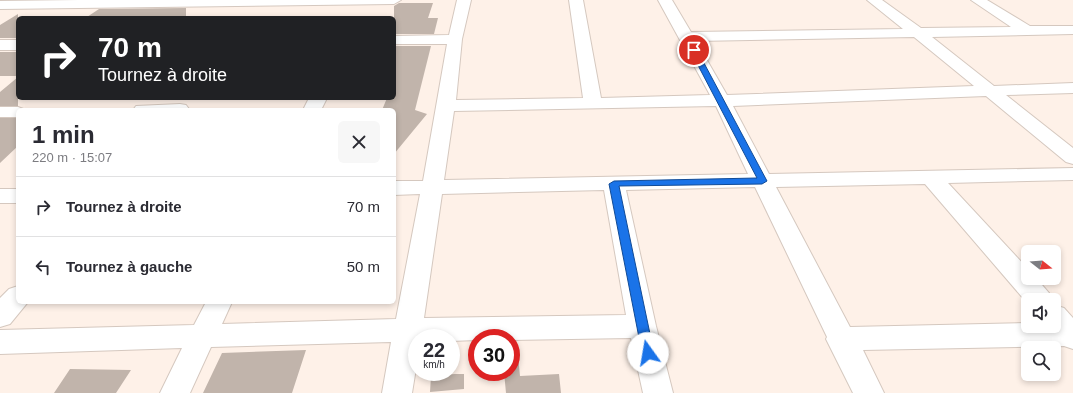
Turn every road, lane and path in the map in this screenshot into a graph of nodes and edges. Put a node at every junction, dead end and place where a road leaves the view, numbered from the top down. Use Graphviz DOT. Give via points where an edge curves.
graph roads {
  1 [pos="394,0"];
  2 [pos="464,0"];
  3 [pos="576,0"];
  4 [pos="665,0"];
  5 [pos="874,0"];
  6 [pos="978,0"];
  7 [pos="271,1"];
  8 [pos="25,3"];
  9 [pos="367,4"];
  10 [pos="0,5"];
  11 [pos="262,13"];
  12 [pos="0,17"];
  13 [pos="1073,30"];
  14 [pos="1026,31"];
  15 [pos="918,33"];
  16 [pos="686,37"];
  17 [pos="455,39"];
  18 [pos="396,40"];
  19 [pos="0,45"];
  20 [pos="16,45"];
  21 [pos="1073,88"];
  22 [pos="988,90"];
  23 [pos="722,101"];
  24 [pos="593,103"];
  25 [pos="183,106"];
  26 [pos="446,106"];
  27 [pos="162,108"];
  28 [pos="0,112"];
  29 [pos="16,112"];
  30 [pos="1073,158"];
  31 [pos="1073,174"];
  32 [pos="931,177"];
  33 [pos="762,181"];
  34 [pos="614,184"];
  35 [pos="432,187"];
  36 [pos="396,188"];
  37 [pos="0,196"];
  38 [pos="16,196"];
  39 [pos="1034,293"];
  40 [pos="16,298"];
  41 [pos="218,304"];
  42 [pos="0,316"];
  43 [pos="642,326"];
  44 [pos="407,330"];
  45 [pos="1068,330"];
  46 [pos="203,335"];
  47 [pos="840,339"];
  48 [pos="0,342"];
  49 [pos="175,393"];
  50 [pos="397,393"];
  51 [pos="658,393"];
  52 [pos="869,393"];
  1 -- 9 [label="street"];
  2 -- 17 [label="street"];
  3 -- 24 [label="street"];
  4 -- 16 [label="street"];
  5 -- 15 [label="street"];
  6 -- 14 [label="street"];
  7 -- 8 [label="street"];
  7 -- 9 [label="street"];
  7 -- 11 [label="street"];
  8 -- 10 [label="street"];
  8 -- 12 [label="street"];
  13 -- 14 [label="street"];
  14 -- 15 [label="street"];
  15 -- 16 [label="street"];
  15 -- 22 [label="street"];
  16 -- 23 [label="street"];
  17 -- 18 [label="street"];
  17 -- 26 [label="street"];
  19 -- 20 [label="street"];
  21 -- 22 [label="street"];
  22 -- 23 [label="street"];
  22 -- 30 [label="street"];
  23 -- 24 [label="street"];
  23 -- 33 [label="street"];
  24 -- 26 [label="street"];
  25 -- 27 [label="street"];
  26 -- 35 [label="street"];
  28 -- 29 [label="street"];
  31 -- 32 [label="street"];
  32 -- 33 [label="street"];
  32 -- 39 [label="street"];
  33 -- 34 [label="street"];
  33 -- 47 [label="street"];
  34 -- 35 [label="street"];
  34 -- 43 [label="street"];
  35 -- 36 [label="street"];
  35 -- 44 [label="street"];
  37 -- 38 [label="street"];
  40 -- 42 [label="street"];
  41 -- 46 [label="street"];
  43 -- 44 [label="street"];
  43 -- 51 [label="street"];
  44 -- 46 [label="street"];
  44 -- 50 [label="street"];
  45 -- 47 [label="street"];
  46 -- 48 [label="street"];
  46 -- 49 [label="street"];
  47 -- 52 [label="street"];
}
